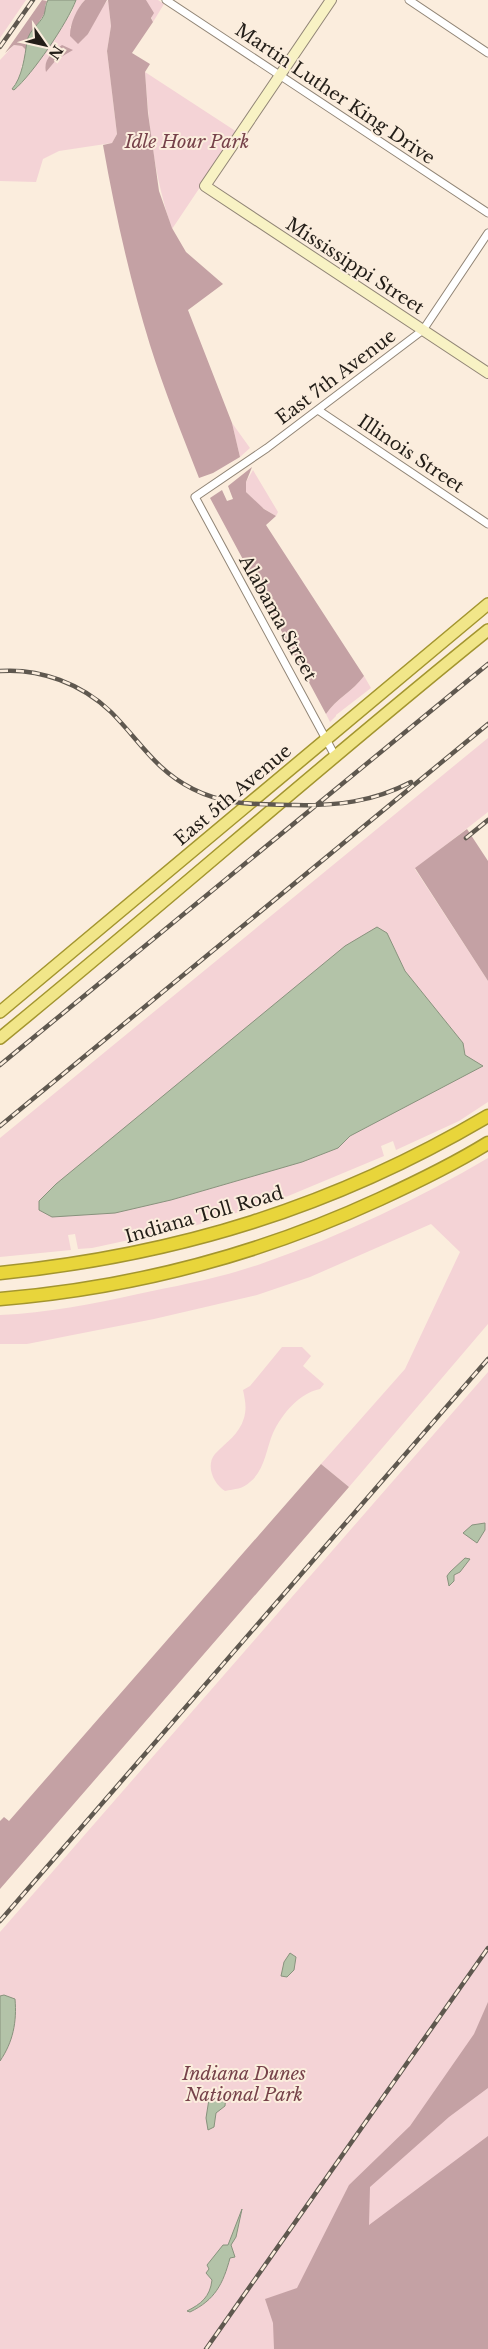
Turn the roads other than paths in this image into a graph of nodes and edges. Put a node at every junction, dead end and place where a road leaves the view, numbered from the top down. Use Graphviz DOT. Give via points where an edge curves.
graph roads {
  1 [pos="166,0"];
  2 [pos="331,0"];
  3 [pos="409,0"];
  4 [pos="488,53"];
  5 [pos="280,75"];
  6 [pos="488,213"];
  7 [pos="488,233"];
  8 [pos="422,330"];
  9 [pos="488,374"];
  10 [pos="318,410"];
  11 [pos="195,497"];
  12 [pos="488,524"];
  13 [pos="488,604"];
  14 [pos="488,630"];
  15 [pos="325,740"];
  16 [pos="334,754"];
  17 [pos="0,1012"];
  18 [pos="0,1038"];
  19 [pos="488,1116"];
  20 [pos="488,1143"];
  21 [pos="0,1273"];
  22 [pos="0,1299"];
  1 -- 5 [label="street, Martin Luther King Drive"];
  2 -- 5 [label="street"];
  3 -- 4 [label="street"];
  5 -- 6 [label="street, Martin Luther King Drive"];
  5 -- 8 [label="street, Mississippi Street" via="205,186"];
  7 -- 8 [label="street, East 7th Avenue"];
  8 -- 9 [label="street, Mississippi Street"];
  8 -- 10 [label="street, East 7th Avenue"];
  10 -- 11 [label="street, East 7th Avenue"];
  10 -- 12 [label="street, Illinois Street"];
  11 -- 15 [label="street, Alabama Street" via="295,678"];
  13 -- 15 [label="main road, East 5th Avenue"];
  14 -- 16 [label="main road, East 5th Avenue"];
  15 -- 16 [label="street, Alabama Street"];
  15 -- 17 [label="main road, East 5th Avenue"];
  16 -- 18 [label="main road, East 5th Avenue"];
  19 -- 21 [label="highway, Indiana Toll Road" via="392,1168 284,1213 230,1231 118,1258"];
  20 -- 22 [label="highway" via="346,1215 237,1255 74,1292"];
}
